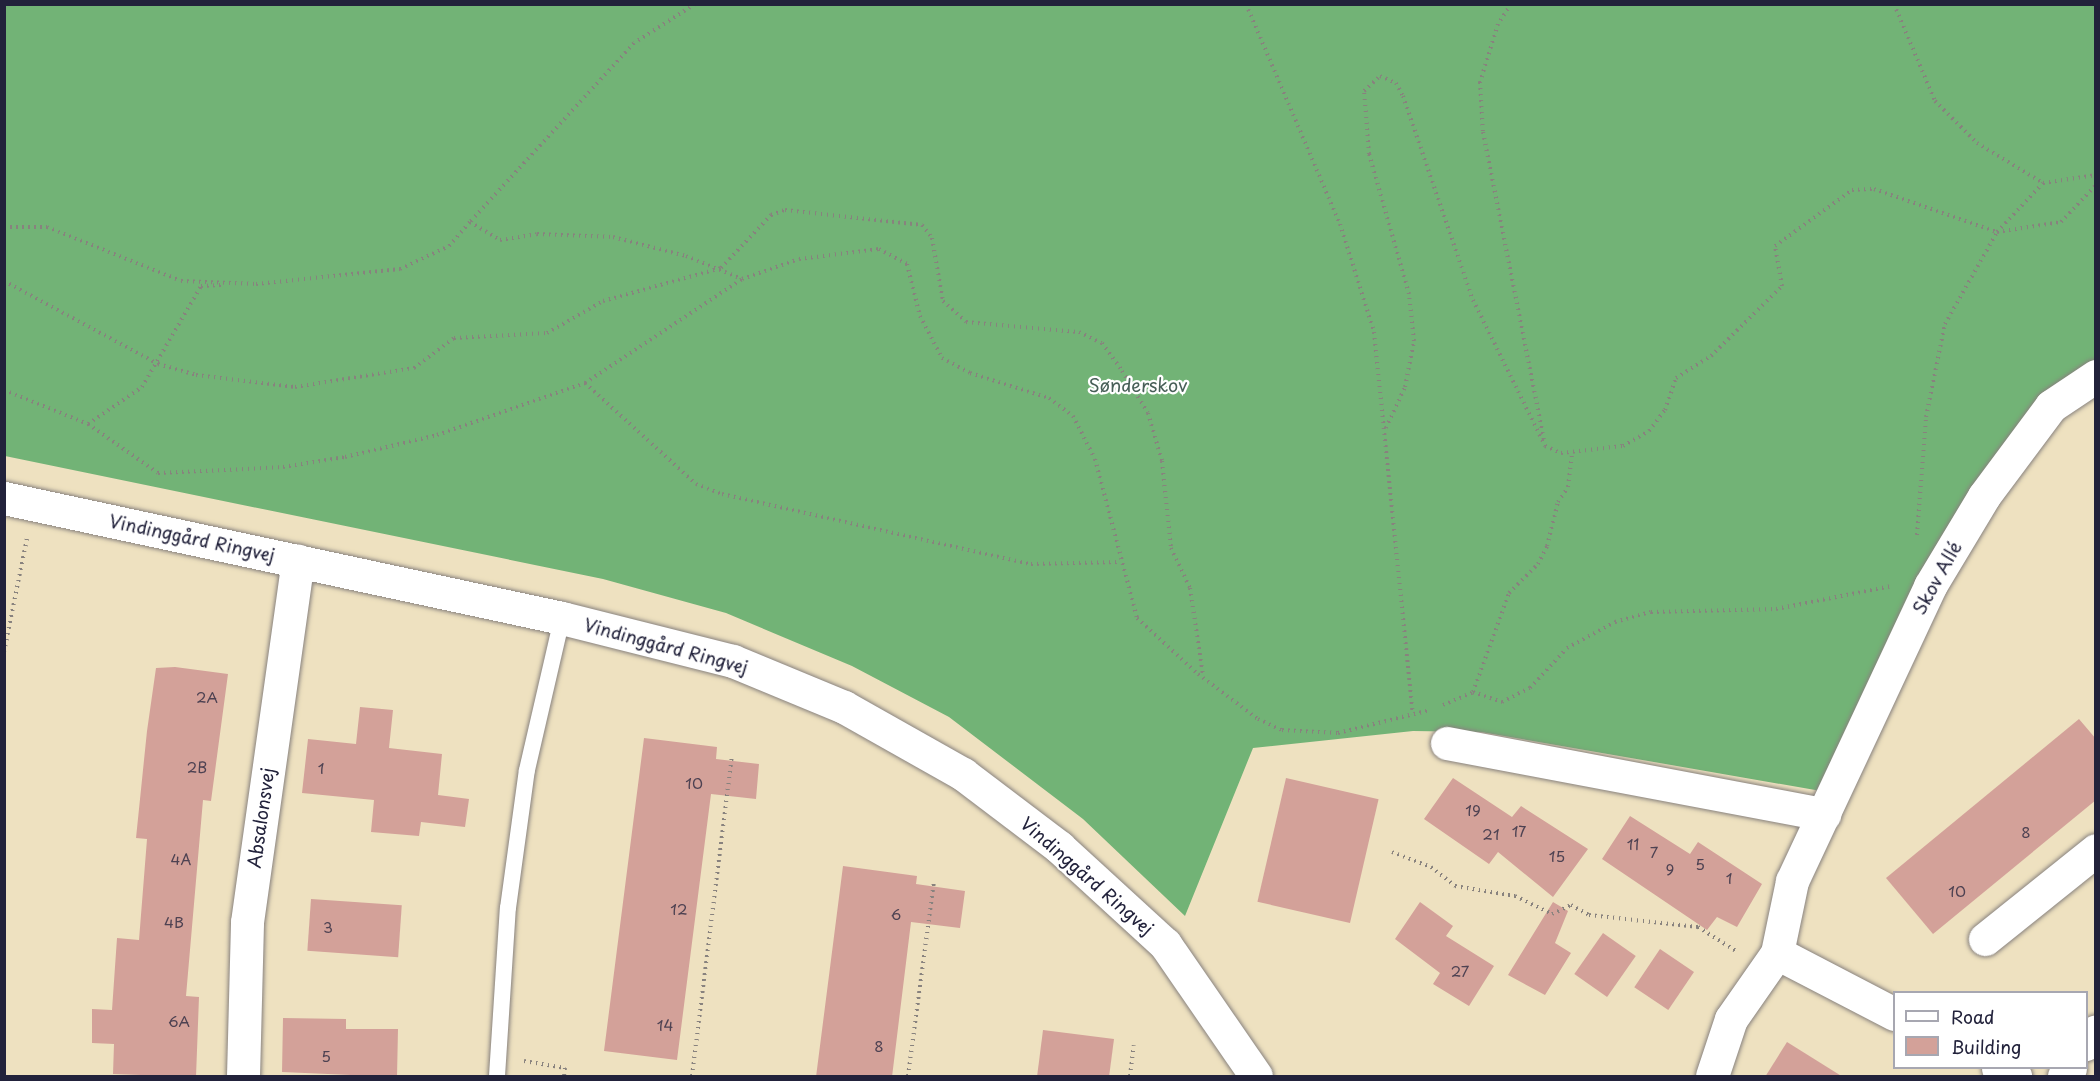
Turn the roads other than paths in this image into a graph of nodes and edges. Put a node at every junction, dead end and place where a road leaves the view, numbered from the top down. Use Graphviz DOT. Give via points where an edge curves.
graph roads {
  1 [pos="2096,376"];
  2 [pos="19,501"];
  3 [pos="298,561"];
  4 [pos="562,618"];
  5 [pos="1447,743"];
  6 [pos="1824,814"];
  7 [pos="2096,850"];
  8 [pos="1984,939"];
  9 [pos="1772,961"];
  10 [pos="1893,1014"];
  11 [pos="2000,1069"];
  12 [pos="243,1077"];
  13 [pos="497,1077"];
  14 [pos="1256,1077"];
  15 [pos="1712,1077"];
  16 [pos="2015,1077"];
  1 -- 6 [label="street, Skov Allé" via="2051,406 1984,496 1930,586"];
  2 -- 3 [label="street, Vindinggård Ringvej"];
  3 -- 4 [label="street, Vindinggård Ringvej"];
  3 -- 12 [label="street, Absalonsvej" via="247,922"];
  4 -- 13 [label="lane" via="527,770"];
  4 -- 14 [label="street, Vindinggård Ringvej" via="733,661 844,707 963,774 1059,847 1165,944"];
  5 -- 6 [label="street"];
  6 -- 9 [label="street, Skov Allé" via="1792,881"];
  7 -- 8 [label="street"];
  9 -- 10 [label="street"];
  9 -- 15 [label="street" via="1731,1019"];
  11 -- 16 [label="street"];
}
